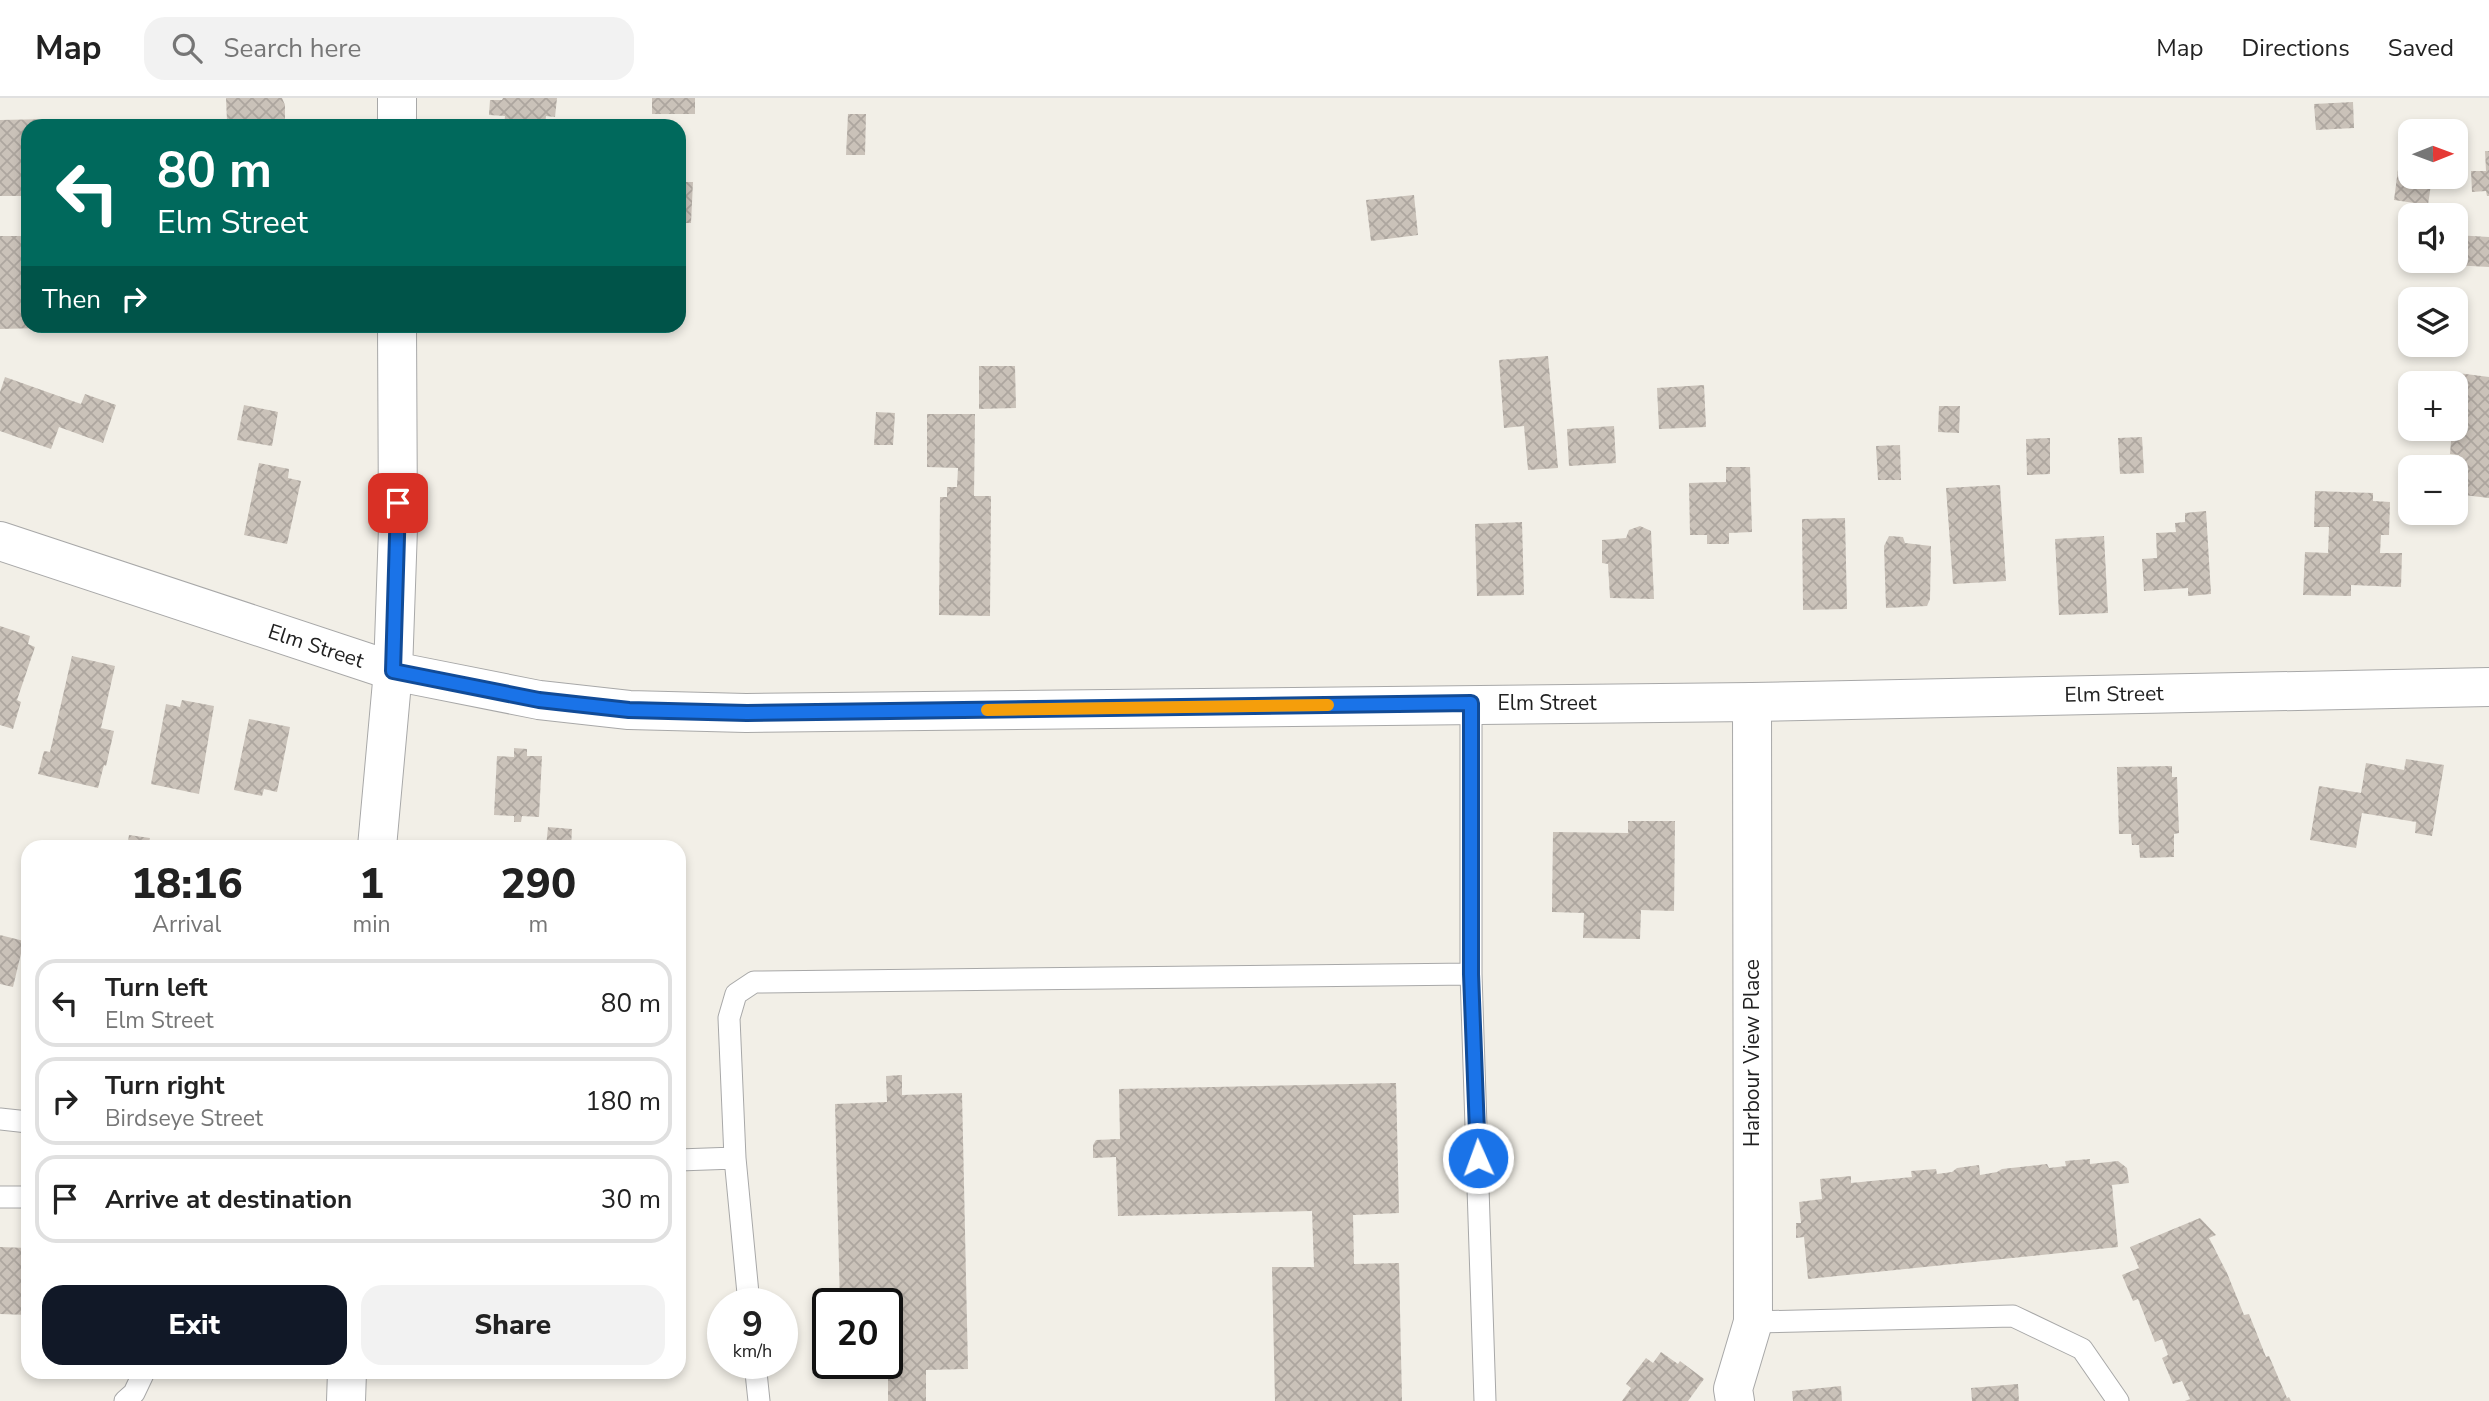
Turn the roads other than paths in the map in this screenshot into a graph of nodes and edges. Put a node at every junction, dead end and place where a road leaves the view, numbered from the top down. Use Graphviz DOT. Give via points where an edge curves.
graph roads {
  1 [pos="397,98"];
  2 [pos="397,119"];
  3 [pos="397,333"];
  4 [pos="0,541"];
  5 [pos="393,671"];
  6 [pos="2489,687"];
  7 [pos="1752,702"];
  8 [pos="1471,703"];
  9 [pos="378,840"];
  10 [pos="1471,974"];
  11 [pos="0,1119"];
  12 [pos="21,1121"];
  13 [pos="735,1158"];
  14 [pos="686,1160"];
  15 [pos="0,1197"];
  16 [pos="21,1198"];
  17 [pos="747,1288"];
  18 [pos="1753,1322"];
  19 [pos="141,1379"];
  20 [pos="347,1379"];
  21 [pos="757,1379"];
  22 [pos="125,1401"];
  23 [pos="346,1401"];
  24 [pos="759,1401"];
  25 [pos="1485,1401"];
  26 [pos="1735,1401"];
  27 [pos="2118,1401"];
  1 -- 2 [label="street"];
  3 -- 5 [label="street"];
  4 -- 5 [label="street, Elm Street"];
  5 -- 8 [label="street, Elm Street" via="539,700 629,710 747,713"];
  5 -- 9 [label="street"];
  6 -- 7 [label="street, Elm Street"];
  7 -- 8 [label="street, Elm Street"];
  7 -- 18 [label="street, Harbour View Place"];
  8 -- 10 [label="lane"];
  10 -- 13 [label="lane" via="754,982 736,994 729,1018"];
  10 -- 25 [label="lane"];
  11 -- 12 [label="lane"];
  13 -- 14 [label="lane"];
  13 -- 17 [label="lane"];
  15 -- 16 [label="lane"];
  18 -- 26 [label="street, Harbour View Place" via="1733,1389"];
  18 -- 27 [label="lane" via="2013,1316 2082,1349"];
  19 -- 22 [label="lane"];
  20 -- 23 [label="street"];
  21 -- 24 [label="lane"];
}
